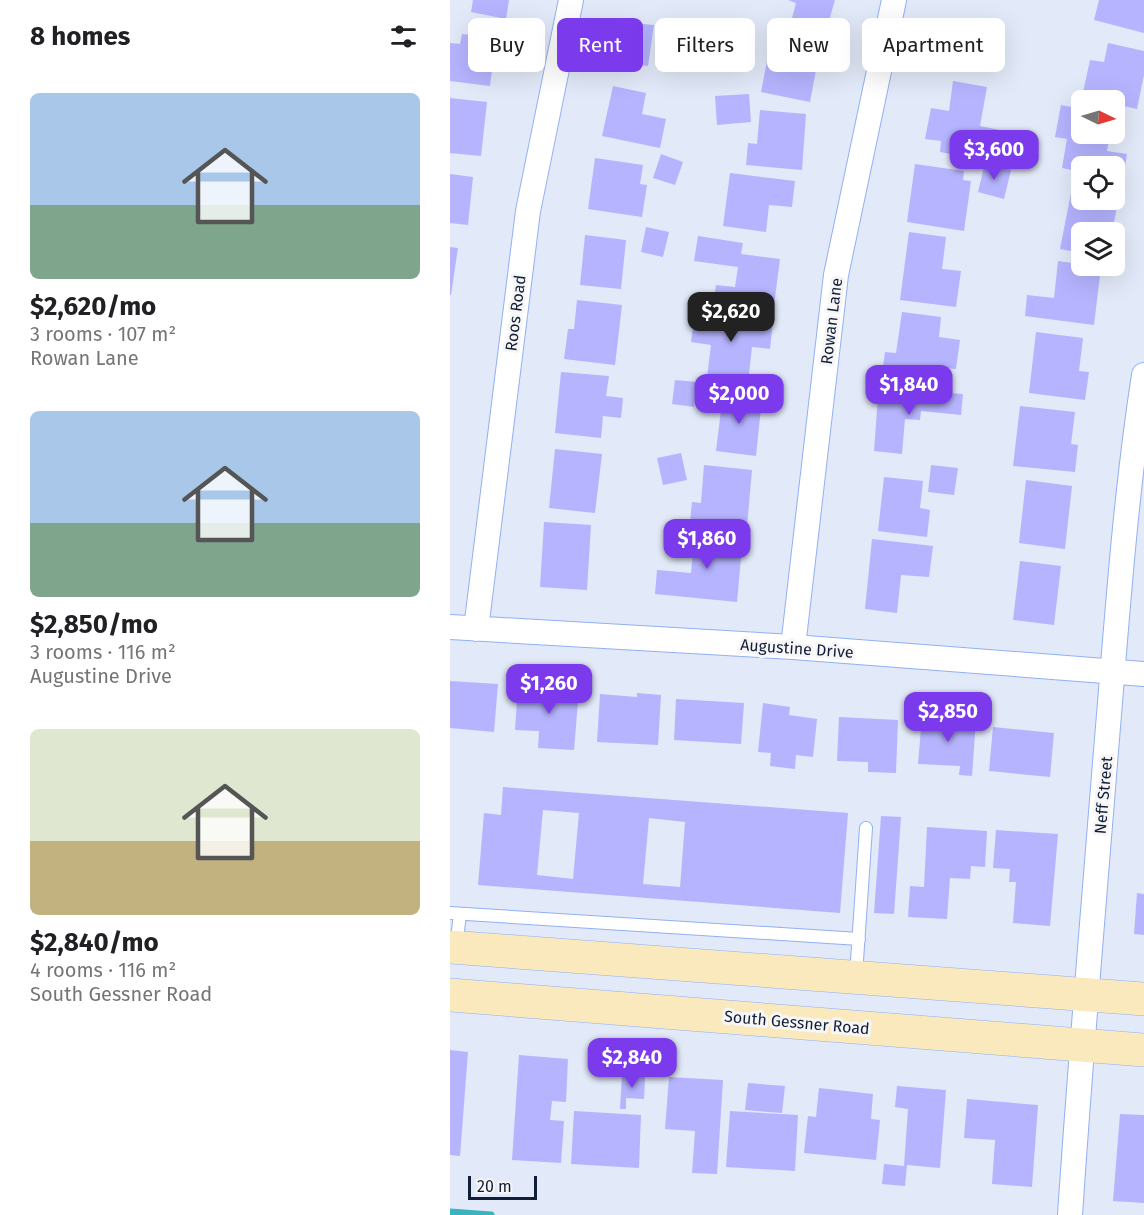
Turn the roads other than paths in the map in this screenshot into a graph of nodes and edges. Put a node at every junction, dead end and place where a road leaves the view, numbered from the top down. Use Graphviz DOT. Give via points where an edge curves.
graph roads {
  1 [pos="571,0"];
  2 [pos="894,0"];
  3 [pos="1144,375"];
  4 [pos="450,627"];
  5 [pos="476,629"];
  6 [pos="793,647"];
  7 [pos="1113,671"];
  8 [pos="1144,674"];
  9 [pos="867,828"];
  10 [pos="455,913"];
  11 [pos="859,939"];
  12 [pos="453,947"];
  13 [pos="856,976"];
  14 [pos="450,995"];
  15 [pos="1086,995"];
  16 [pos="1144,999"];
  17 [pos="1081,1045"];
  18 [pos="1144,1050"];
  19 [pos="1070,1215"];
  1 -- 5 [label="street, Roos Road" via="528,211"];
  2 -- 6 [label="street, Rowan Lane" via="836,275"];
  3 -- 7 [label="street, Neff Street" via="1133,448"];
  4 -- 5 [label="street, Augustine Drive"];
  5 -- 6 [label="street, Augustine Drive"];
  6 -- 7 [label="street, Augustine Drive"];
  7 -- 8 [label="street, Augustine Drive"];
  7 -- 15 [label="street, Neff Street"];
  9 -- 11 [label="lane"];
  10 -- 11 [label="lane"];
  10 -- 12 [label="lane"];
  11 -- 13 [label="lane"];
  12 -- 13 [label="main road"];
  13 -- 15 [label="main road"];
  14 -- 17 [label="main road, South Gessner Road"];
  15 -- 16 [label="main road"];
  15 -- 17 [label="street, Neff Street"];
  17 -- 18 [label="main road, South Gessner Road"];
  17 -- 19 [label="street, Neff Street"];
}
